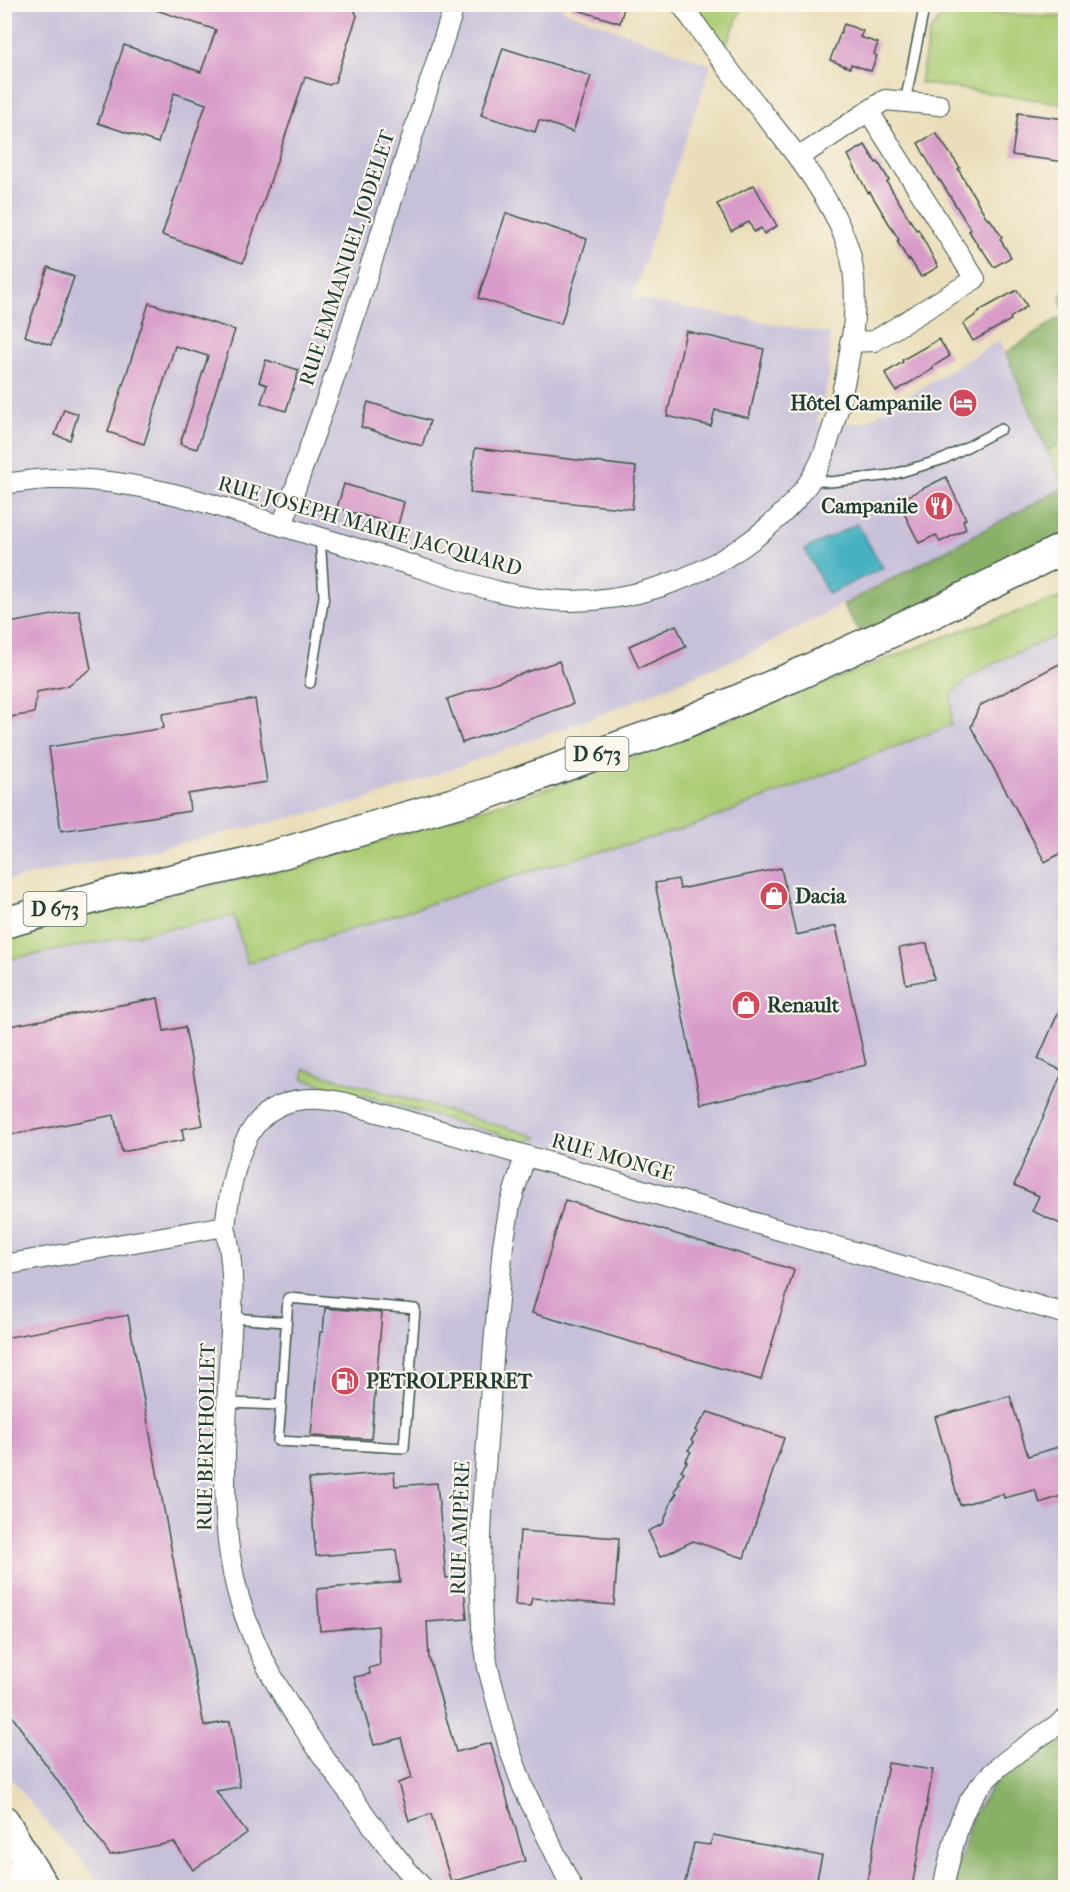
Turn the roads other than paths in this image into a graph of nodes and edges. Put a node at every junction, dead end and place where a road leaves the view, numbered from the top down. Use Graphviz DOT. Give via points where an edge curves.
graph roads {
  1 [pos="455,4"];
  2 [pos="681,4"];
  3 [pos="926,4"];
  4 [pos="905,102"];
  5 [pos="939,105"];
  6 [pos="869,112"];
  7 [pos="798,158"];
  8 [pos="850,342"];
  9 [pos="1001,429"];
  10 [pos="811,479"];
  11 [pos="4,484"];
  12 [pos="282,526"];
  13 [pos="320,537"];
  14 [pos="1065,547"];
  15 [pos="310,683"];
  16 [pos="105,895"];
  17 [pos="4,908"];
  18 [pos="4,923"];
  19 [pos="525,1156"];
  20 [pos="225,1226"];
  21 [pos="4,1265"];
  22 [pos="1065,1314"];
  23 [pos="232,1318"];
  24 [pos="286,1322"];
  25 [pos="227,1403"];
  26 [pos="281,1405"];
  27 [pos="1065,1719"];
  28 [pos="4,1821"];
  29 [pos="27,1861"];
  30 [pos="10,1887"];
  31 [pos="44,1887"];
  32 [pos="423,1887"];
  33 [pos="572,1887"];
  34 [pos="943,1887"];
  1 -- 12 [label="street, RUE EMMANUEL JODELET" via="342,356"];
  2 -- 7 [label="street, RUE JOSEPH MARIE JACQUARD"];
  3 -- 4 [label="lane"];
  4 -- 5 [label="street"];
  4 -- 6 [label="street" via="885,100"];
  6 -- 7 [label="street"];
  6 -- 8 [label="street" via="975,279 874,341"];
  7 -- 8 [label="street, RUE JOSEPH MARIE JACQUARD" via="827,203 849,249 855,293"];
  8 -- 10 [label="street, RUE JOSEPH MARIE JACQUARD" via="838,410 822,460"];
  9 -- 10 [label="lane" via="944,459 891,475 830,482"];
  10 -- 13 [label="street, RUE JOSEPH MARIE JACQUARD" via="779,517 735,552 664,586 614,598 568,601 521,596"];
  11 -- 12 [label="street, RUE JOSEPH MARIE JACQUARD" via="53,479 143,487"];
  12 -- 13 [label="street, RUE JOSEPH MARIE JACQUARD"];
  13 -- 15 [label="lane" via="324,596"];
  14 -- 16 [label="main road, D 673" via="935,612 676,726 486,794 262,859"];
  16 -- 17 [label="main road, D 673"];
  16 -- 18 [label="main road, D 673"];
  19 -- 20 [label="street, RUE MONGE" via="346,1103 318,1098 297,1100 264,1116 246,1138 235,1168"];
  19 -- 22 [label="street, RUE MONGE"];
  19 -- 33 [label="street, RUE AMPÈRE" via="503,1245 482,1511 482,1627 488,1668 509,1748 523,1787"];
  20 -- 21 [label="street"];
  20 -- 23 [label="street, RUE BERTHOLLET" via="234,1294"];
  23 -- 24 [label="lane"];
  23 -- 25 [label="street, RUE BERTHOLLET"];
  24 -- 26 [label="lane"];
  24 -- 26 [label="lane" via="288,1298 415,1309 404,1448 278,1441"];
  25 -- 26 [label="lane"];
  25 -- 32 [label="street, RUE BERTHOLLET" via="226,1504 231,1563 240,1600 257,1642 276,1683 309,1737 392,1852"];
  27 -- 34 [label="street" via="982,1783 962,1817"];
  28 -- 29 [label="main road"];
  29 -- 30 [label="street"];
  29 -- 31 [label="main road"];
}
